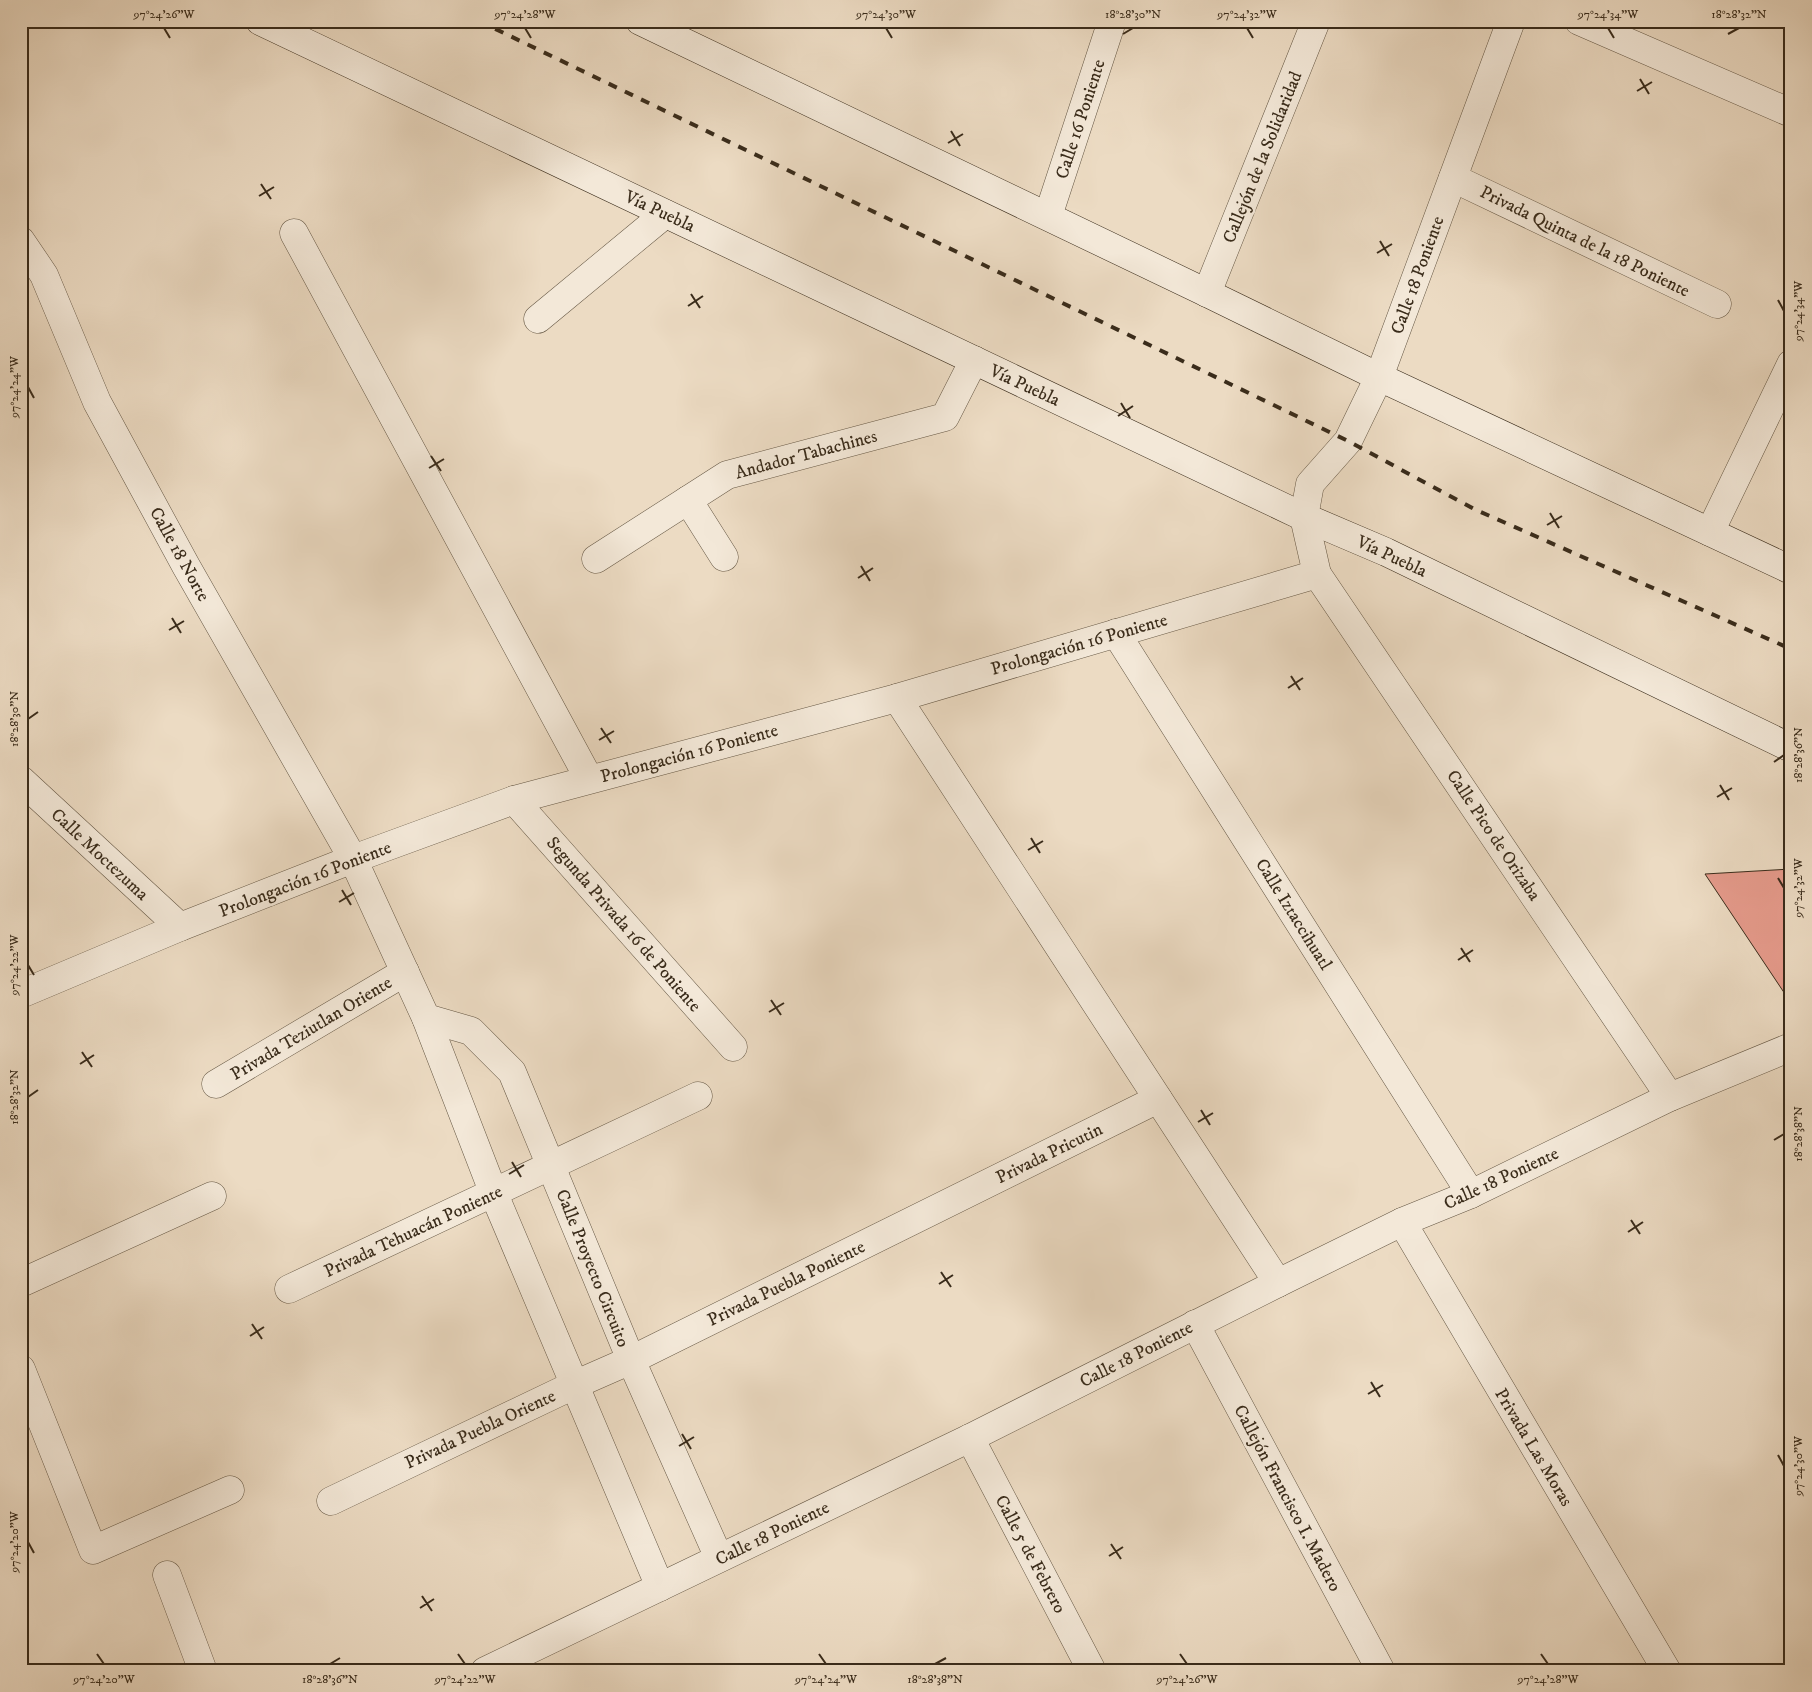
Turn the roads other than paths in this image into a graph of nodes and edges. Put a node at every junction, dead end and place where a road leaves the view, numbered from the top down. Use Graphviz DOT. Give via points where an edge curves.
graph roads {
  1 [pos="260,21"];
  2 [pos="1112,21"];
  3 [pos="1316,21"];
  4 [pos="1511,21"];
  5 [pos="1579,21"];
  6 [pos="658,25"];
  7 [pos="1791,114"];
  8 [pos="1453,178"];
  9 [pos="665,214"];
  10 [pos="1048,216"];
  11 [pos="294,232"];
  12 [pos="21,240"];
  13 [pos="1207,293"];
  14 [pos="1717,304"];
  15 [pos="538,319"];
  16 [pos="974,360"];
  17 [pos="1791,364"];
  18 [pos="1379,377"];
  19 [pos="688,500"];
  20 [pos="1304,517"];
  21 [pos="1710,532"];
  22 [pos="724,557"];
  23 [pos="596,559"];
  24 [pos="1791,570"];
  25 [pos="1317,574"];
  26 [pos="1116,633"];
  27 [pos="897,698"];
  28 [pos="1791,748"];
  29 [pos="589,779"];
  30 [pos="21,780"];
  31 [pos="514,800"];
  32 [pos="354,859"];
  33 [pos="180,927"];
  34 [pos="405,972"];
  35 [pos="21,994"];
  36 [pos="426,1018"];
  37 [pos="733,1047"];
  38 [pos="1791,1047"];
  39 [pos="216,1084"];
  40 [pos="698,1096"];
  41 [pos="1670,1097"];
  42 [pos="1158,1099"];
  43 [pos="551,1166"];
  44 [pos="494,1194"];
  45 [pos="1471,1194"];
  46 [pos="212,1196"];
  47 [pos="940,1206"];
  48 [pos="1402,1222"];
  49 [pos="21,1283"];
  50 [pos="1278,1283"];
  51 [pos="289,1289"];
  52 [pos="1195,1324"];
  53 [pos="631,1360"];
  54 [pos="21,1369"];
  55 [pos="574,1384"];
  56 [pos="970,1438"];
  57 [pos="230,1490"];
  58 [pos="331,1501"];
  59 [pos="719,1558"];
  60 [pos="167,1575"];
  61 [pos="660,1587"];
  62 [pos="203,1671"];
  63 [pos="485,1671"];
  64 [pos="1092,1671"];
  65 [pos="1381,1671"];
  66 [pos="1667,1671"];
  1 -- 9 [label="street, Vía Puebla"];
  2 -- 10 [label="street, Calle 16 Poniente"];
  3 -- 13 [label="street, Callejón de la Solidaridad"];
  4 -- 8 [label="street, Calle 18 Poniente"];
  5 -- 7 [label="street"];
  6 -- 10 [label="street"];
  8 -- 14 [label="street, Privada Quinta de la 18 Poniente"];
  8 -- 18 [label="street, Calle 18 Poniente"];
  9 -- 15 [label="street"];
  9 -- 16 [label="street, Vía Puebla"];
  10 -- 13 [label="street"];
  11 -- 29 [label="street"];
  12 -- 32 [label="street, Calle 18 Norte" via="44,275 97,402 186,566"];
  13 -- 18 [label="street"];
  16 -- 19 [label="street, Andador Tabachines" via="944,417 727,475"];
  16 -- 20 [label="street, Vía Puebla"];
  17 -- 21 [label="street"];
  18 -- 20 [label="street, Calle 18 Poniente" via="1348,442 1310,484"];
  18 -- 21 [label="street"];
  19 -- 22 [label="street"];
  19 -- 23 [label="street, Andador Tabachines"];
  20 -- 25 [label="street"];
  20 -- 28 [label="street, Vía Puebla" via="1386,552"];
  21 -- 24 [label="street"];
  25 -- 26 [label="street, Prolongación 16 Poniente"];
  25 -- 41 [label="street, Calle Pico de Orizaba"];
  26 -- 27 [label="street, Prolongación 16 Poniente"];
  26 -- 45 [label="street, Calle Iztaccihuatl"];
  27 -- 29 [label="street, Prolongación 16 Poniente"];
  27 -- 42 [label="street"];
  29 -- 31 [label="street, Prolongación 16 Poniente"];
  30 -- 33 [label="street, Calle Moctezuma"];
  31 -- 32 [label="street, Prolongación 16 Poniente"];
  31 -- 37 [label="street, Segunda Privada 16 de Poniente"];
  32 -- 33 [label="street, Prolongación 16 Poniente"];
  32 -- 34 [label="street"];
  33 -- 35 [label="street, Prolongación 16 Poniente"];
  34 -- 36 [label="street"];
  34 -- 39 [label="street, Privada Teziutlan Oriente"];
  36 -- 43 [label="street, Calle Proyecto Circuito" via="471,1031 512,1072"];
  36 -- 44 [label="street"];
  38 -- 41 [label="street, Calle 18 Poniente"];
  40 -- 43 [label="street, Privada Tehuacán Poniente"];
  41 -- 45 [label="street, Calle 18 Poniente"];
  42 -- 47 [label="street, Privada Pricutin"];
  42 -- 50 [label="street"];
  43 -- 44 [label="street, Privada Tehuacán Poniente"];
  43 -- 53 [label="street, Calle Proyecto Circuito"];
  44 -- 51 [label="street, Privada Tehuacán Poniente"];
  44 -- 55 [label="street"];
  45 -- 48 [label="street, Calle 18 Poniente"];
  46 -- 49 [label="street"];
  47 -- 53 [label="street, Privada Puebla Poniente"];
  48 -- 50 [label="street, Calle 18 Poniente"];
  48 -- 66 [label="street, Privada Las Moras"];
  50 -- 52 [label="street, Calle 18 Poniente"];
  52 -- 56 [label="street, Calle 18 Poniente"];
  52 -- 65 [label="street, Callejón Francisco I. Madero"];
  53 -- 55 [label="street, Privada Puebla Oriente"];
  53 -- 59 [label="street, Calle Proyecto Circuito"];
  54 -- 57 [label="street" via="93,1550"];
  55 -- 58 [label="street, Privada Puebla Oriente"];
  55 -- 61 [label="street"];
  56 -- 59 [label="street, Calle 18 Poniente"];
  56 -- 64 [label="street, Calle 5 de Febrero"];
  59 -- 61 [label="street, Calle 18 Poniente"];
  60 -- 62 [label="street"];
  61 -- 63 [label="street, Calle 18 Poniente"];
}
